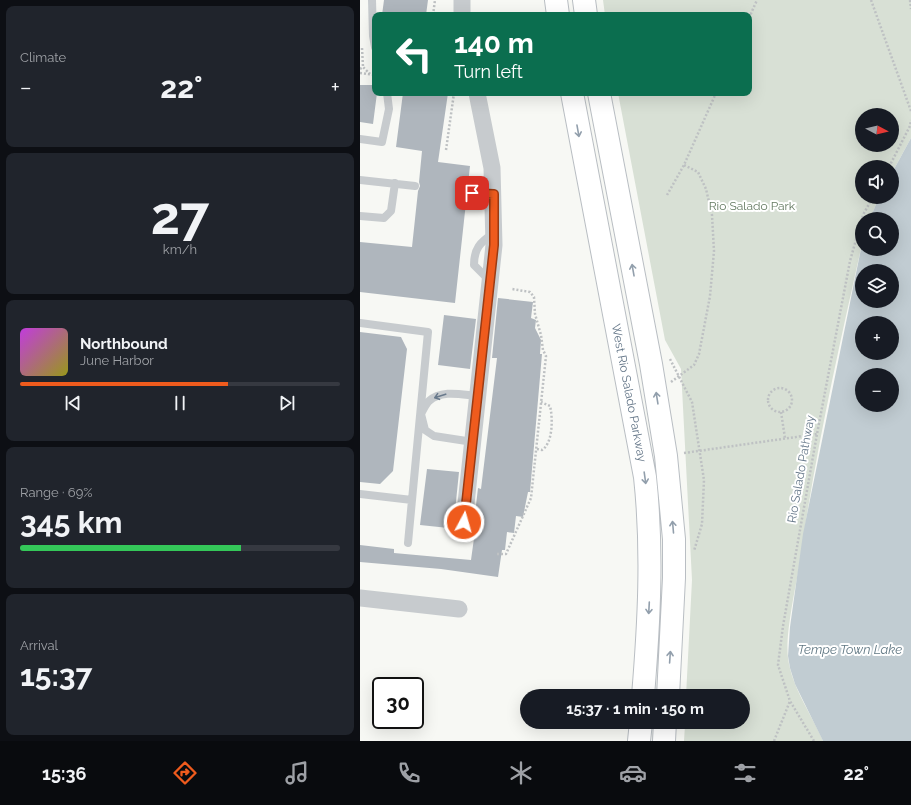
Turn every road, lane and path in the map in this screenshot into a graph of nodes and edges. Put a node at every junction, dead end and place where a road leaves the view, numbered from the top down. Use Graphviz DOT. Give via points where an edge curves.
graph roads {
  1 [pos="372,0"];
  2 [pos="435,0"];
  3 [pos="462,0"];
  4 [pos="556,0"];
  5 [pos="584,0"];
  6 [pos="757,0"];
  7 [pos="871,0"];
  8 [pos="910,0"];
  9 [pos="911,9"];
  10 [pos="372,12"];
  11 [pos="433,12"];
  12 [pos="462,12"];
  13 [pos="558,12"];
  14 [pos="586,12"];
  15 [pos="752,12"];
  16 [pos="362,43"];
  17 [pos="361,68"];
  18 [pos="360,73"];
  19 [pos="371,75"];
  20 [pos="387,96"];
  21 [pos="454,96"];
  22 [pos="478,96"];
  23 [pos="573,96"];
  24 [pos="600,96"];
  25 [pos="715,96"];
  26 [pos="911,110"];
  27 [pos="911,120"];
  28 [pos="360,139"];
  29 [pos="446,150"];
  30 [pos="893,160"];
  31 [pos="684,165"];
  32 [pos="360,180"];
  33 [pos="395,183"];
  34 [pos="415,186"];
  35 [pos="472,193"];
  36 [pos="494,194"];
  37 [pos="667,195"];
  38 [pos="869,204"];
  39 [pos="360,216"];
  40 [pos="512,290"];
  41 [pos="360,323"];
  42 [pos="669,357"];
  43 [pos="679,377"];
  44 [pos="656,392"];
  45 [pos="478,396"];
  46 [pos="541,402"];
  47 [pos="781,412"];
  48 [pos="421,414"];
  49 [pos="817,434"];
  50 [pos="785,438"];
  51 [pos="473,442"];
  52 [pos="537,449"];
  53 [pos="700,450"];
  54 [pos="666,456"];
  55 [pos="360,494"];
  56 [pos="412,500"];
  57 [pos="464,522"];
  58 [pos="408,544"];
  59 [pos="497,554"];
  60 [pos="692,557"];
  61 [pos="360,598"];
  62 [pos="459,609"];
  63 [pos="643,689"];
  64 [pos="668,689"];
  65 [pos="790,701"];
  66 [pos="640,729"];
  67 [pos="665,729"];
  68 [pos="639,741"];
  69 [pos="664,741"];
  70 [pos="774,741"];
  71 [pos="814,741"];
  1 -- 10 [label="lane"];
  2 -- 11 [label="path"];
  3 -- 12 [label="street"];
  4 -- 13 [label="main road"];
  5 -- 14 [label="main road"];
  6 -- 15 [label="path"];
  7 -- 26 [label="path"];
  8 -- 9 [label="path"];
  16 -- 17 [label="path"];
  17 -- 19 [label="path"];
  18 -- 19 [label="path"];
  20 -- 28 [label="lane" via="389,109 382,142"];
  21 -- 29 [label="path"];
  22 -- 36 [label="street" via="492,168"];
  23 -- 63 [label="main road, West Rio Salado Parkway, one-way" via="645,477 650,588"];
  44 -- 24 [label="main road, West Rio Salado Parkway, one-way"];
  25 -- 31 [label="path"];
  27 -- 30 [label="path"];
  31 -- 37 [label="path"];
  31 -- 43 [label="path" via="698,172 706,189 712,215 714,251 710,296 699,354 694,365"];
  32 -- 33 [label="lane"];
  33 -- 34 [label="lane"];
  33 -- 39 [label="lane" via="391,212 384,218"];
  35 -- 36 [label="lane"];
  36 -- 45 [label="street" via="494,234"];
  38 -- 49 [label="path, Rio Salado Pathway" via="863,215 850,261"];
  40 -- 46 [label="path" via="530,292 534,298 535,314 546,356"];
  41 -- 48 [label="lane" via="428,332"];
  42 -- 43 [label="path"];
  43 -- 44 [label="path"];
  43 -- 53 [label="path" via="692,402"];
  54 -- 44 [label="main road, West Rio Salado Parkway, one-way"];
  45 -- 48 [label="lane, one-way" via="438,396 429,401"];
  45 -- 51 [label="street"];
  46 -- 52 [label="path"];
  46 -- 52 [label="path" via="550,406 552,419 550,438 545,448"];
  47 -- 47 [label="path" via="772,409 768,402 769,394 779,388 789,392 792,400 790,408"];
  47 -- 50 [label="path"];
  48 -- 51 [label="lane" via="425,430 434,436"];
  48 -- 56 [label="lane"];
  49 -- 50 [label="path"];
  49 -- 65 [label="path, Rio Salado Pathway" via="778,665"];
  50 -- 53 [label="path"];
  51 -- 57 [label="street"];
  52 -- 59 [label="path" via="531,498 506,554"];
  53 -- 54 [label="path"];
  53 -- 60 [label="path" via="704,480 702,524"];
  64 -- 54 [label="main road, West Rio Salado Parkway, one-way" via="674,539"];
  55 -- 56 [label="lane"];
  56 -- 58 [label="lane"];
  61 -- 62 [label="street"];
  65 -- 70 [label="path"];
  65 -- 71 [label="path, Rio Salado Pathway"];
  66 -- 68 [label="main road"];
  67 -- 69 [label="main road"];
}
